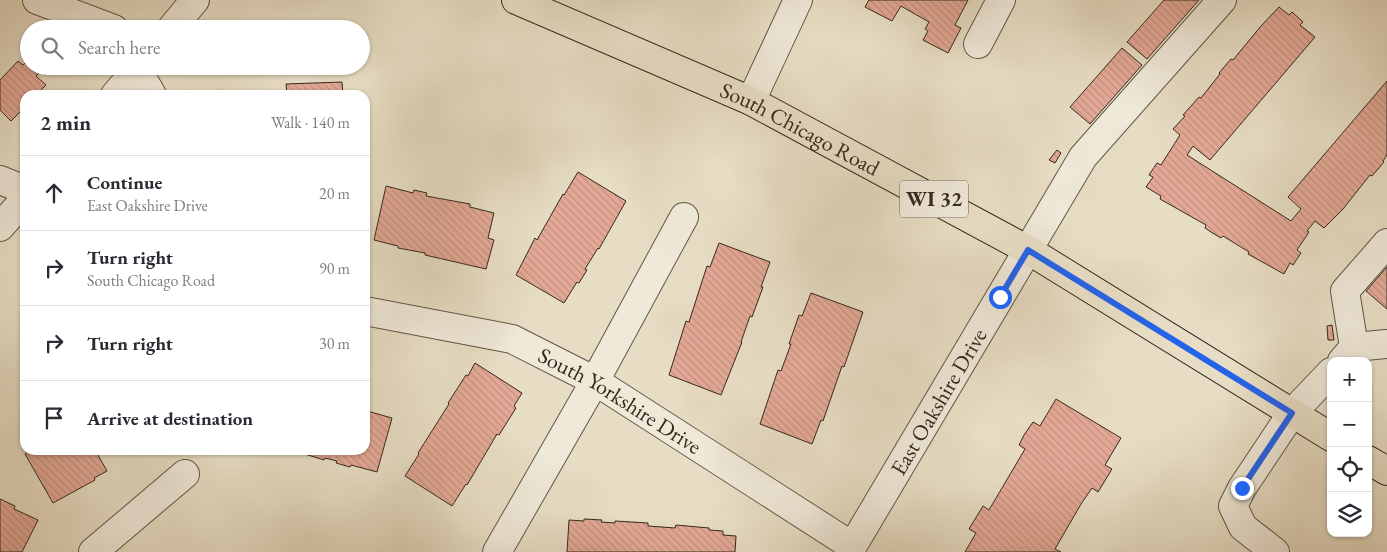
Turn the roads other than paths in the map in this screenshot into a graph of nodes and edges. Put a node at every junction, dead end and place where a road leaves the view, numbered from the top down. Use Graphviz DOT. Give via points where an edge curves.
graph roads {
  1 [pos="37,0"];
  2 [pos="195,0"];
  3 [pos="516,0"];
  4 [pos="798,0"];
  5 [pos="1002,0"];
  6 [pos="1222,0"];
  7 [pos="90,20"];
  8 [pos="178,20"];
  9 [pos="978,44"];
  10 [pos="132,75"];
  11 [pos="142,75"];
  12 [pos="119,90"];
  13 [pos="149,90"];
  14 [pos="751,101"];
  15 [pos="0,180"];
  16 [pos="20,188"];
  17 [pos="20,205"];
  18 [pos="684,216"];
  19 [pos="0,227"];
  20 [pos="1387,243"];
  21 [pos="1028,250"];
  22 [pos="370,312"];
  23 [pos="1387,344"];
  24 [pos="1348,354"];
  25 [pos="1327,376"];
  26 [pos="594,381"];
  27 [pos="1292,413"];
  28 [pos="1327,435"];
  29 [pos="1372,462"];
  30 [pos="1387,471"];
  31 [pos="185,474"];
  32 [pos="851,549"];
  33 [pos="93,552"];
  34 [pos="497,552"];
  35 [pos="1275,552"];
  1 -- 7 [label="street"];
  2 -- 8 [label="street"];
  3 -- 14 [label="main road, South Chicago Road / WI 32"];
  4 -- 14 [label="street"];
  5 -- 9 [label="street"];
  6 -- 21 [label="street, East Oakshire Drive" via="1082,156"];
  10 -- 12 [label="street"];
  11 -- 13 [label="street"];
  14 -- 21 [label="main road, South Chicago Road / WI 32"];
  15 -- 16 [label="street"];
  17 -- 19 [label="street"];
  18 -- 26 [label="street"];
  20 -- 24 [label="street" via="1345,291"];
  21 -- 27 [label="main road, South Chicago Road / WI 32"];
  21 -- 32 [label="street, East Oakshire Drive"];
  22 -- 26 [label="street, South Yorkshire Drive" via="512,339"];
  23 -- 24 [label="street"];
  25 -- 27 [label="street"];
  26 -- 32 [label="street, South Yorkshire Drive"];
  26 -- 34 [label="street"];
  27 -- 28 [label="main road, South Chicago Road / WI 32"];
  27 -- 35 [label="street" via="1233,506 1244,527"];
  29 -- 30 [label="main road"];
  31 -- 33 [label="street"];
}
